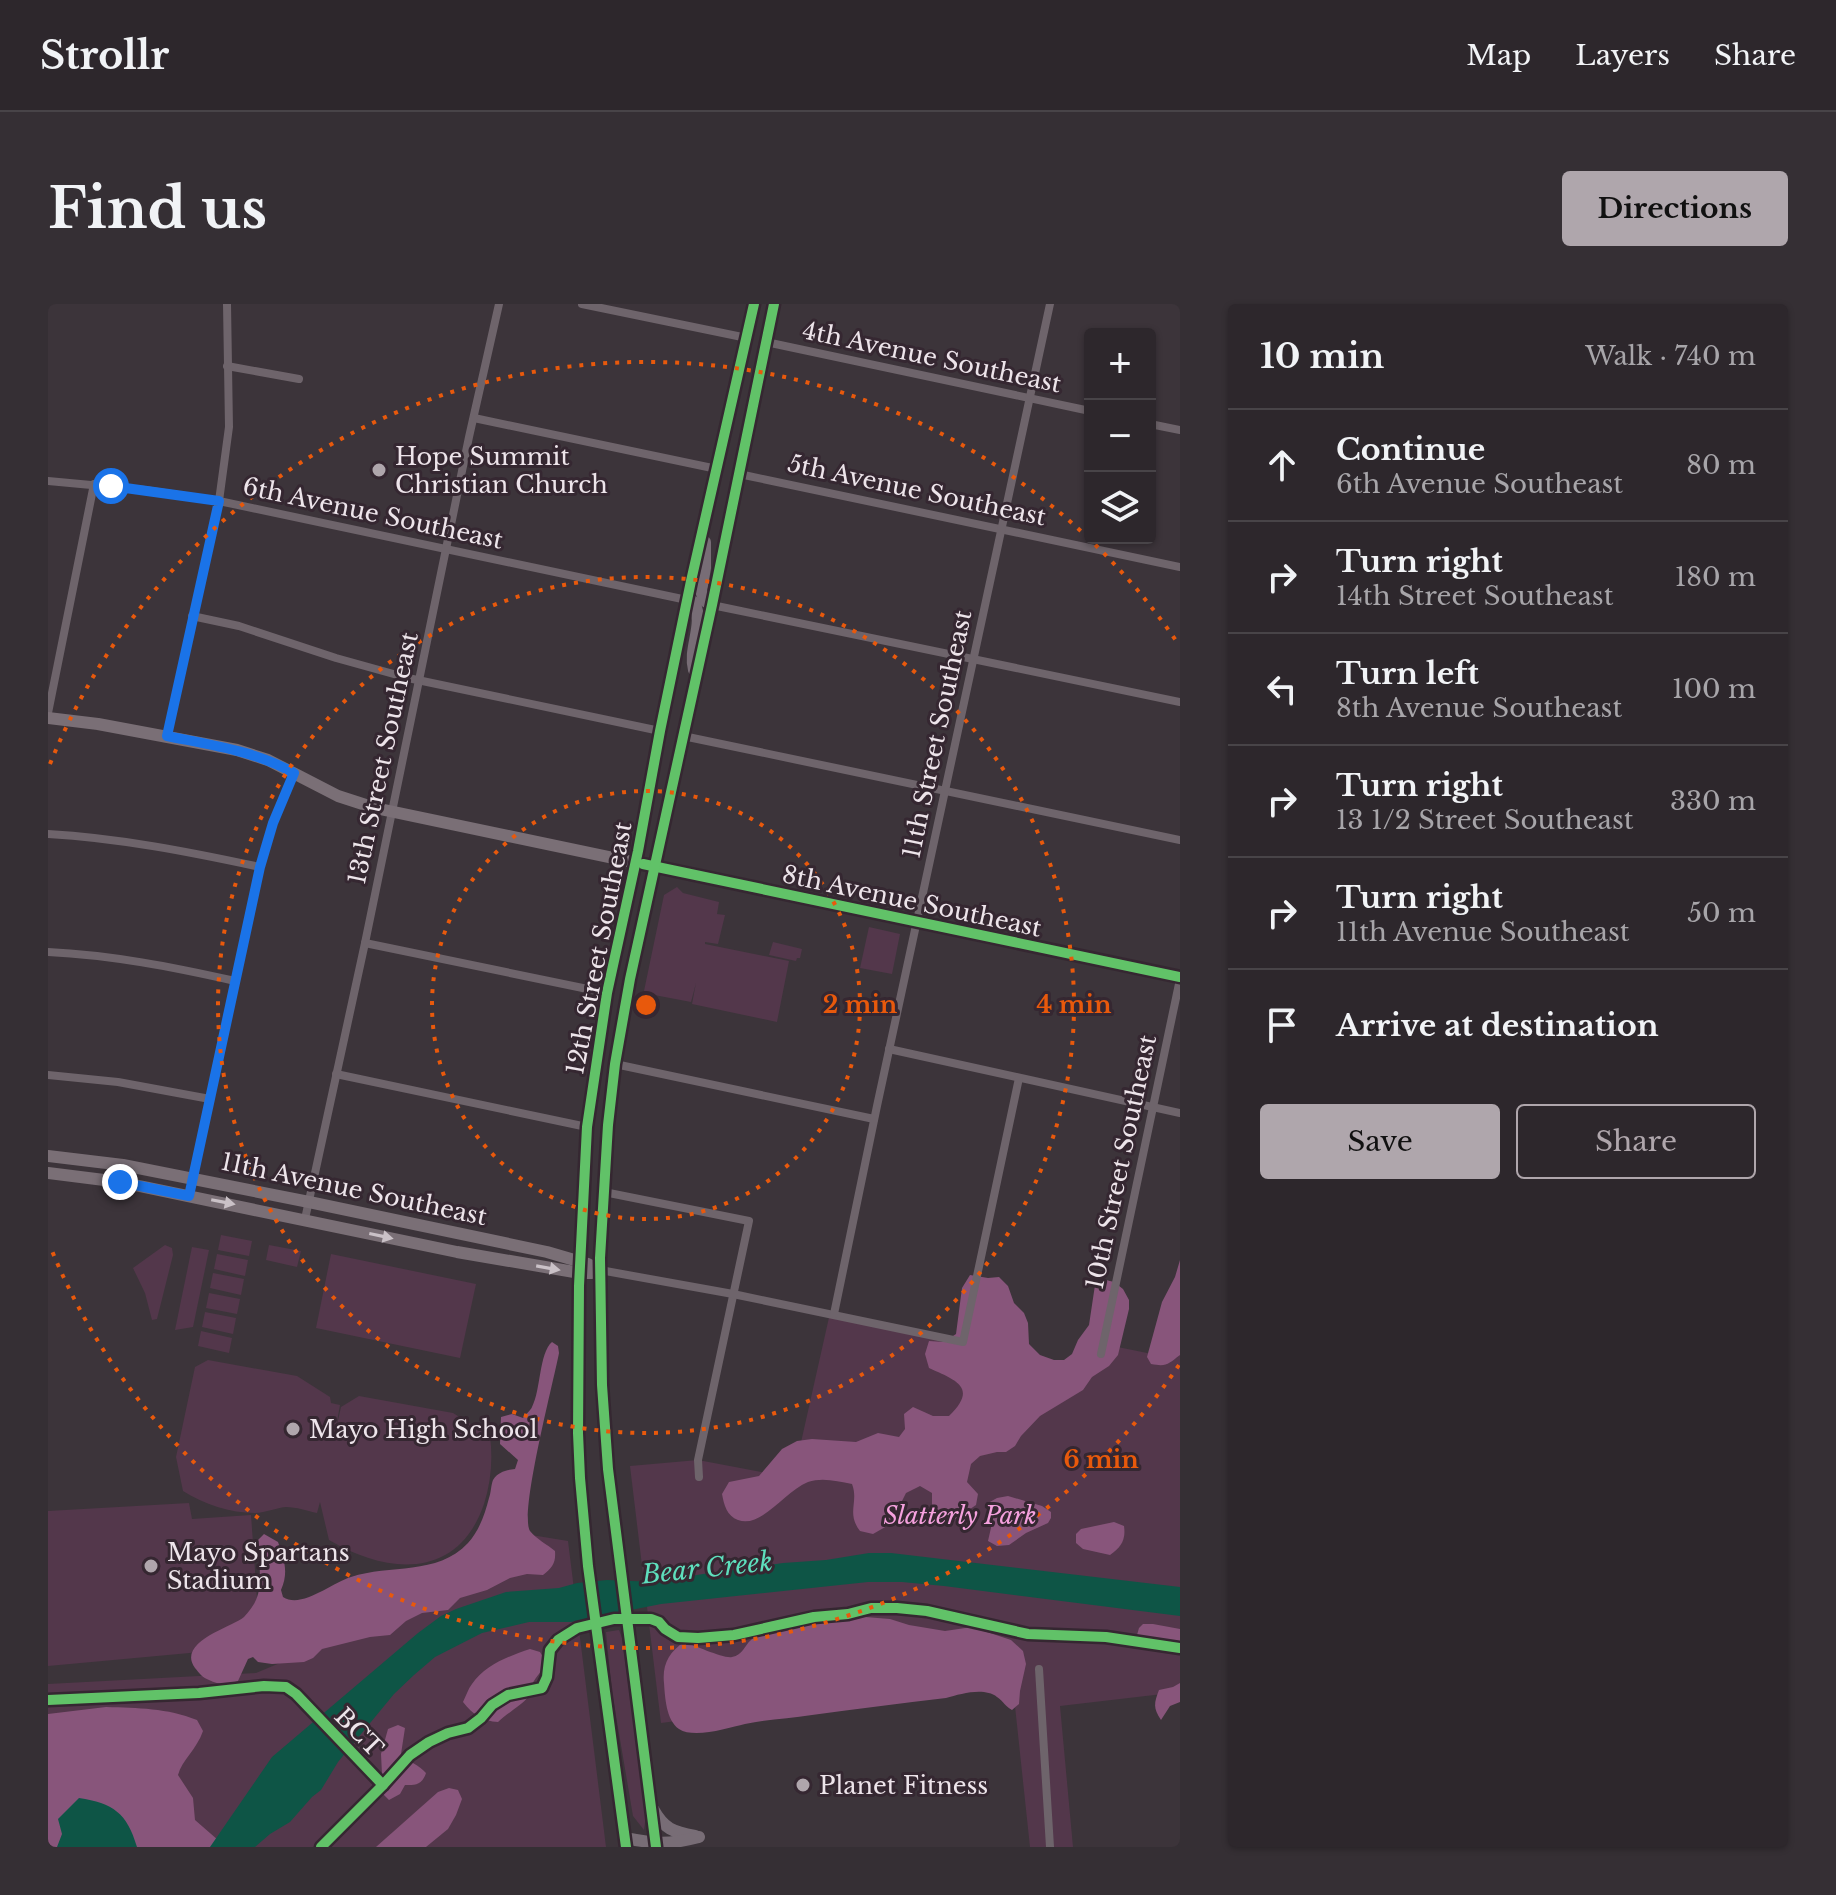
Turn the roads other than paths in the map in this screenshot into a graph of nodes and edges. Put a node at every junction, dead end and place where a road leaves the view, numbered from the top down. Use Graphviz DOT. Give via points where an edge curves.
graph roads {
  1 [pos="227,304"];
  2 [pos="499,304"];
  3 [pos="582,304"];
  4 [pos="754,304"];
  5 [pos="774,304"];
  6 [pos="1050,304"];
  7 [pos="747,338"];
  8 [pos="766,342"];
  9 [pos="227,366"];
  10 [pos="299,379"];
  11 [pos="1029,398"];
  12 [pos="1084,410"];
  13 [pos="474,418"];
  14 [pos="1156,425"];
  15 [pos="1180,430"];
  16 [pos="717,469"];
  17 [pos="739,474"];
  18 [pos="48,481"];
  19 [pos="94,484"];
  20 [pos="219,501"];
  21 [pos="1001,528"];
  22 [pos="703,529"];
  23 [pos="446,549"];
  24 [pos="1180,567"];
  25 [pos="687,600"];
  26 [pos="712,605"];
  27 [pos="192,616"];
  28 [pos="974,658"];
  29 [pos="697,677"];
  30 [pos="419,680"];
  31 [pos="1180,702"];
  32 [pos="48,716"];
  33 [pos="660,731"];
  34 [pos="167,736"];
  35 [pos="683,736"];
  36 [pos="294,773"];
  37 [pos="946,791"];
  38 [pos="391,812"];
  39 [pos="48,834"];
  40 [pos="1180,840"];
  41 [pos="635,863"];
  42 [pos="260,867"];
  43 [pos="654,867"];
  44 [pos="916,922"];
  45 [pos="365,943"];
  46 [pos="48,952"];
  47 [pos="1180,978"];
  48 [pos="235,981"];
  49 [pos="607,993"];
  50 [pos="889,1049"];
  51 [pos="615,1064"];
  52 [pos="336,1074"];
  53 [pos="48,1075"];
  54 [pos="1019,1078"];
  55 [pos="210,1099"];
  56 [pos="1153,1107"];
  57 [pos="1180,1113"];
  58 [pos="874,1119"];
  59 [pos="587,1127"];
  60 [pos="48,1156"];
  61 [pos="48,1173"];
  62 [pos="193,1178"];
  63 [pos="604,1192"];
  64 [pos="189,1196"];
  65 [pos="309,1202"];
  66 [pos="305,1219"];
  67 [pos="580,1267"];
  68 [pos="600,1270"];
  69 [pos="733,1294"];
  70 [pos="834,1314"];
  71 [pos="1101,1354"];
  72 [pos="699,1477"];
  73 [pos="1039,1669"];
  74 [pos="651,1806"];
  75 [pos="625,1842"];
  76 [pos="656,1846"];
  77 [pos="1050,1847"];
  1 -- 9 [label="street"];
  2 -- 13 [label="street, 13th Street Southeast"];
  3 -- 7 [label="street"];
  4 -- 7 [label="main road, 12th Street Southeast"];
  5 -- 8 [label="main road, 12th Street Southeast"];
  6 -- 11 [label="street, 11th Street Southeast"];
  7 -- 16 [label="main road, 12th Street Southeast"];
  8 -- 11 [label="street, 4th Avenue Southeast"];
  8 -- 17 [label="main road, 12th Street Southeast"];
  9 -- 10 [label="street"];
  9 -- 20 [label="street" via="229,427"];
  11 -- 12 [label="street, 4th Avenue Southeast"];
  11 -- 21 [label="street, 11th Street Southeast"];
  13 -- 16 [label="street"];
  13 -- 23 [label="street, 13th Street Southeast"];
  14 -- 15 [label="street"];
  16 -- 22 [label="main road, 12th Street Southeast"];
  17 -- 21 [label="street, 5th Avenue Southeast"];
  17 -- 26 [label="main road, 12th Street Southeast"];
  18 -- 19 [label="street, 6th Avenue Southeast"];
  19 -- 20 [label="street, 6th Avenue Southeast"];
  19 -- 32 [label="street"];
  20 -- 23 [label="street, 6th Avenue Southeast"];
  20 -- 27 [label="street"];
  21 -- 24 [label="street, 5th Avenue Southeast"];
  21 -- 28 [label="street, 11th Street Southeast"];
  22 -- 25 [label="main road, 12th Street Southeast"];
  22 -- 26 [label="main road" via="701,591"];
  23 -- 25 [label="street, 6th Avenue Southeast"];
  23 -- 30 [label="street, 13th Street Southeast"];
  25 -- 29 [label="main road" via="694,602 698,615 692,664"];
  25 -- 33 [label="main road, 12th Street Southeast"];
  26 -- 28 [label="street"];
  26 -- 29 [label="main road, 12th Street Southeast"];
  27 -- 30 [label="street"];
  27 -- 34 [label="street"];
  28 -- 31 [label="street"];
  28 -- 37 [label="street, 11th Street Southeast"];
  29 -- 35 [label="main road, 12th Street Southeast"];
  30 -- 33 [label="street"];
  30 -- 38 [label="street, 13th Street Southeast"];
  32 -- 34 [label="street, 8th Avenue Southeast"];
  33 -- 41 [label="main road, 12th Street Southeast"];
  34 -- 36 [label="street, 8th Avenue Southeast" via="244,752"];
  35 -- 37 [label="street"];
  35 -- 43 [label="main road, 12th Street Southeast"];
  36 -- 38 [label="street, 8th Avenue Southeast" via="338,796"];
  36 -- 42 [label="street"];
  37 -- 40 [label="street"];
  37 -- 44 [label="street, 11th Street Southeast"];
  38 -- 41 [label="street, 8th Avenue Southeast"];
  38 -- 45 [label="street, 13th Street Southeast"];
  39 -- 42 [label="street" via="102,838"];
  41 -- 43 [label="street, 8th Avenue Southeast"];
  41 -- 49 [label="main road, 12th Street Southeast"];
  42 -- 48 [label="street"];
  43 -- 44 [label="street, 8th Avenue Southeast"];
  43 -- 51 [label="main road, 12th Street Southeast"];
  44 -- 47 [label="street, 8th Avenue Southeast"];
  44 -- 50 [label="street, 11th Street Southeast"];
  45 -- 49 [label="street"];
  45 -- 52 [label="street, 13th Street Southeast"];
  46 -- 48 [label="street" via="134,961"];
  47 -- 56 [label="street, 10th Street Southeast"];
  48 -- 55 [label="street"];
  49 -- 59 [label="main road, 12th Street Southeast"];
  50 -- 54 [label="street"];
  50 -- 58 [label="street, 11th Street Southeast"];
  51 -- 58 [label="street"];
  51 -- 63 [label="main road, 12th Street Southeast"];
  52 -- 59 [label="street"];
  52 -- 65 [label="street, 13th Street Southeast"];
  53 -- 55 [label="street"];
  54 -- 56 [label="street"];
  54 -- 70 [label="street, 11th Avenue Southeast" via="963,1342"];
  55 -- 62 [label="street"];
  56 -- 57 [label="street"];
  56 -- 71 [label="street, 10th Street Southeast"];
  58 -- 70 [label="street, 11th Street Southeast"];
  59 -- 67 [label="main road, 12th Street Southeast"];
  60 -- 62 [label="street, 11th Avenue Southeast"];
  61 -- 64 [label="street, 11th Avenue Southeast"];
  62 -- 64 [label="street"];
  62 -- 65 [label="street, 11th Avenue Southeast"];
  63 -- 68 [label="main road, 12th Street Southeast"];
  63 -- 69 [label="street" via="749,1221"];
  64 -- 66 [label="street, 11th Avenue Southeast, one-way"];
  65 -- 66 [label="street, 13th Street Southeast"];
  65 -- 67 [label="street, 11th Avenue Southeast" via="534,1249"];
  66 -- 67 [label="street, 11th Avenue Southeast, one-way" via="457,1252"];
  67 -- 68 [label="street, 11th Avenue Southeast" via="592,1273"];
  67 -- 75 [label="main road, 12th Street Southeast" via="581,1492"];
  68 -- 69 [label="street, 11th Avenue Southeast"];
  68 -- 74 [label="main road, 12th Street Southeast" via="608,1469"];
  69 -- 70 [label="street, 11th Avenue Southeast"];
  69 -- 72 [label="street" via="698,1460"];
  73 -- 77 [label="street"];
  74 -- 76 [label="main road, 12th Street Southeast"];
  74 -- 76 [label="main road" via="665,1827 699,1837"];
  75 -- 76 [label="main road"];
}
